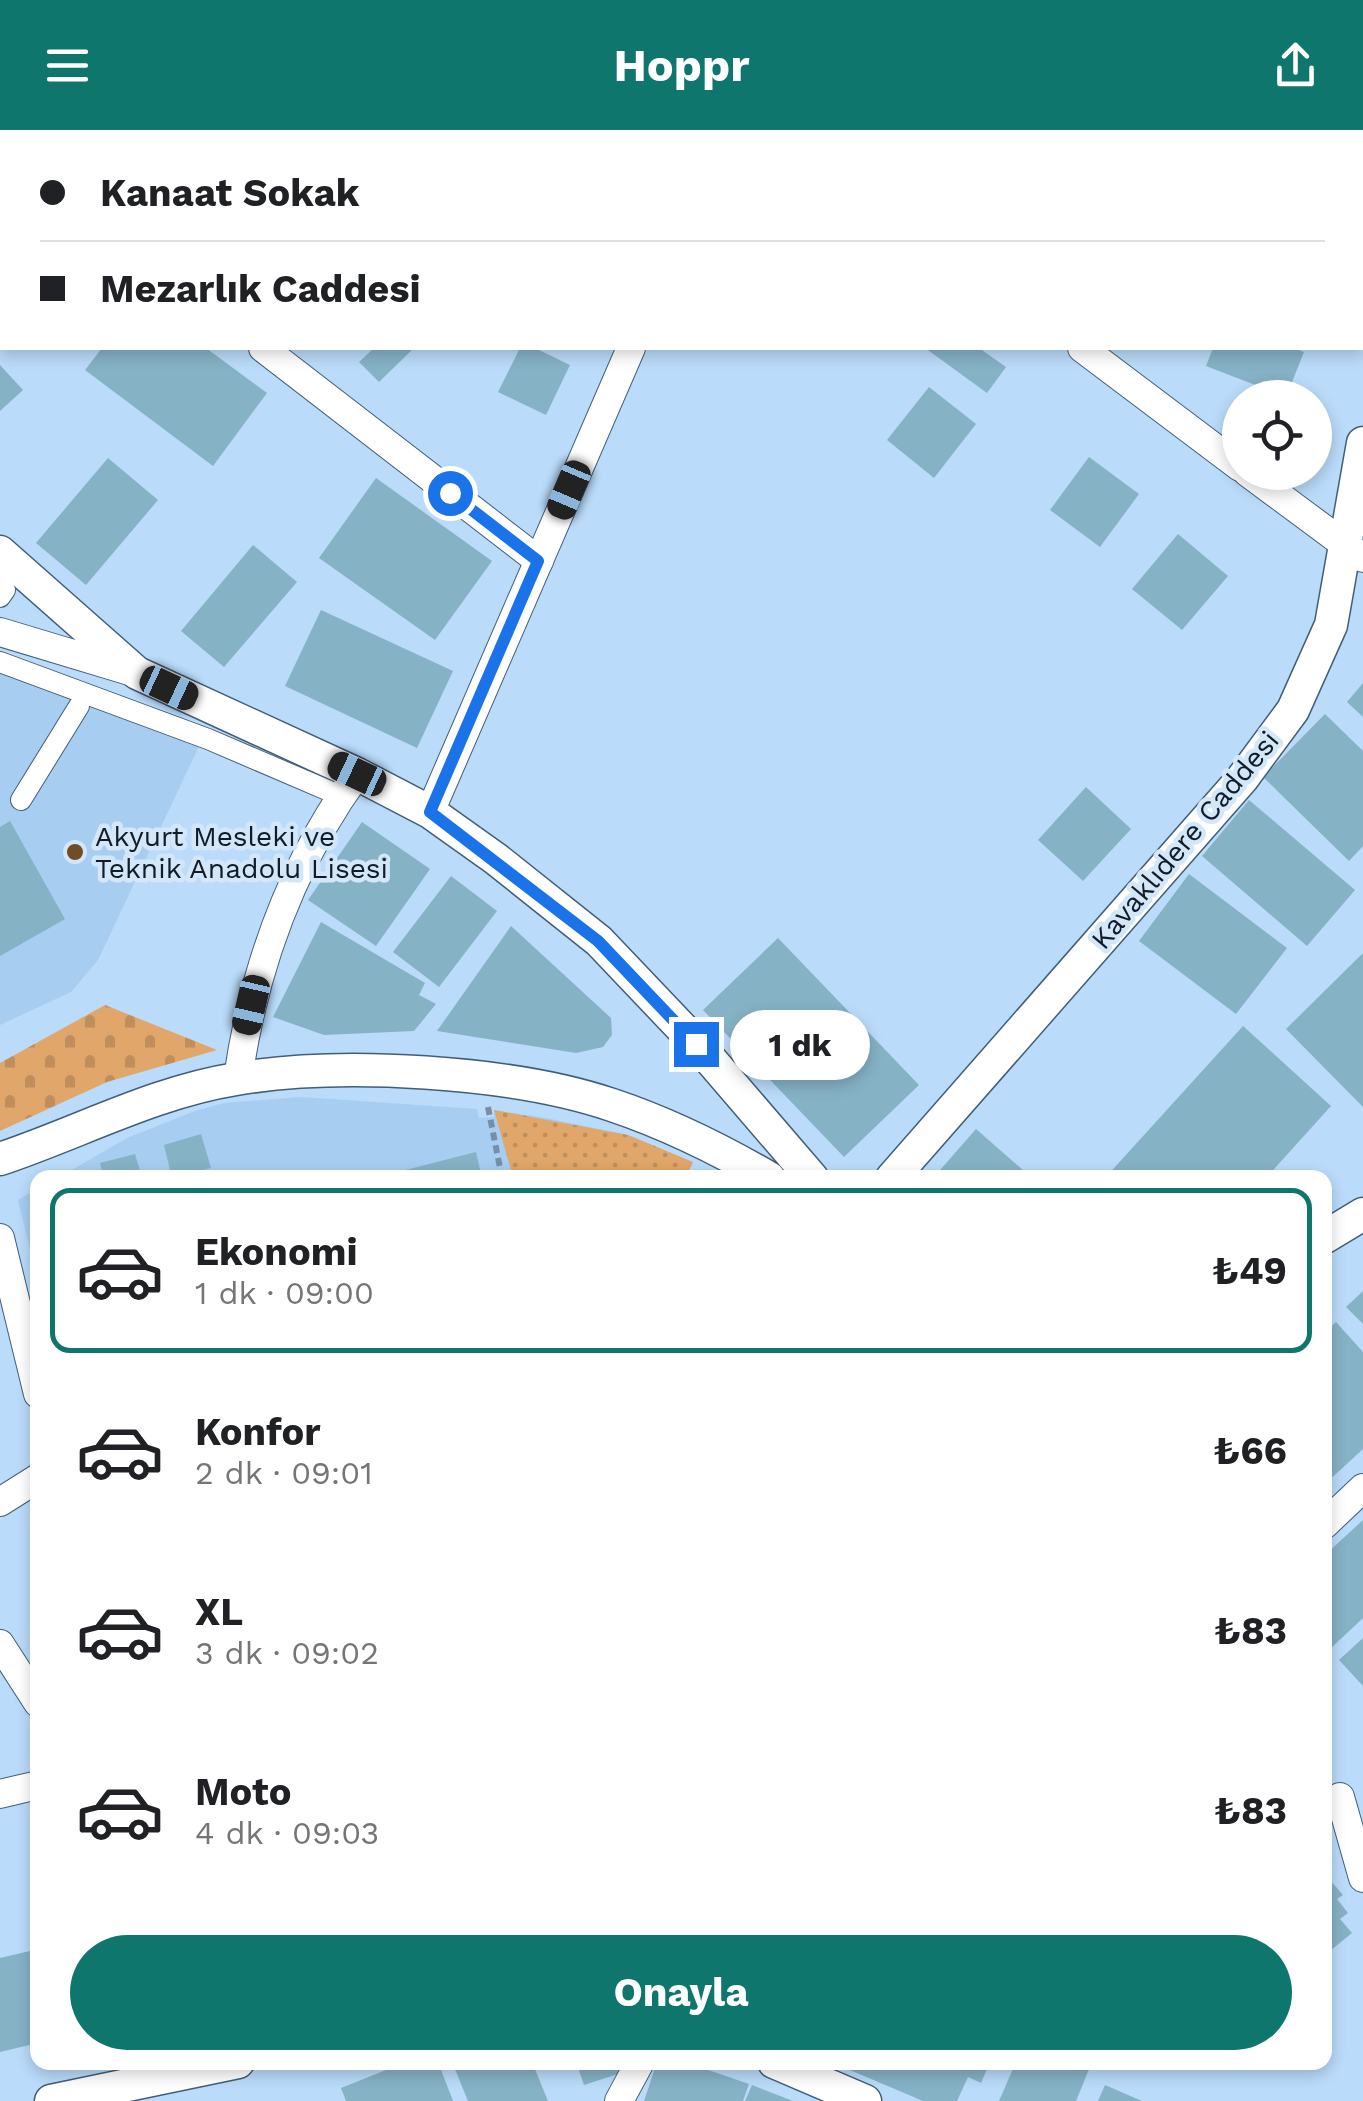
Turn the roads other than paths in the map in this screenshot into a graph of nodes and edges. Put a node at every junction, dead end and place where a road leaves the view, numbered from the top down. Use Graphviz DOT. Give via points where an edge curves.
graph roads {
  1 [pos="273,350"];
  2 [pos="630,350"];
  3 [pos="1085,350"];
  4 [pos="1363,443"];
  5 [pos="1222,453"];
  6 [pos="1271,490"];
  7 [pos="0,552"];
  8 [pos="1354,553"];
  9 [pos="538,561"];
  10 [pos="0,582"];
  11 [pos="0,597"];
  12 [pos="0,632"];
  13 [pos="0,662"];
  14 [pos="138,673"];
  15 [pos="79,706"];
  16 [pos="349,785"];
  17 [pos="22,800"];
  18 [pos="430,812"];
  19 [pos="238,1078"];
  20 [pos="0,1160"];
  21 [pos="754,1170"];
  22 [pos="805,1170"];
  23 [pos="899,1170"];
  24 [pos="1363,1214"];
  25 [pos="1332,1233"];
  26 [pos="0,1238"];
  27 [pos="30,1361"];
  28 [pos="30,1483"];
  29 [pos="1363,1488"];
  30 [pos="0,1502"];
  31 [pos="1332,1517"];
  32 [pos="0,1644"];
  33 [pos="30,1691"];
  34 [pos="1363,1780"];
  35 [pos="30,1787"];
  36 [pos="0,1794"];
  37 [pos="1332,1803"];
  38 [pos="1363,1878"];
  39 [pos="199,2070"];
  40 [pos="635,2070"];
  41 [pos="793,2070"];
  42 [pos="51,2101"];
  43 [pos="618,2101"];
  44 [pos="865,2101"];
  1 -- 9 [label="street"];
  2 -- 9 [label="street"];
  3 -- 5 [label="street"];
  4 -- 8 [label="street, Kavaklıdere Caddesi"];
  6 -- 8 [label="street"];
  7 -- 14 [label="street"];
  8 -- 23 [label="street, Kavaklıdere Caddesi" via="1293,710 1242,779"];
  9 -- 18 [label="street"];
  10 -- 11 [label="street"];
  12 -- 14 [label="street"];
  13 -- 16 [label="street"];
  14 -- 16 [label="street"];
  15 -- 17 [label="street"];
  16 -- 18 [label="street"];
  16 -- 19 [label="street" via="308,850 272,934"];
  18 -- 22 [label="street" via="598,941"];
  19 -- 20 [label="street" via="102,1119"];
  19 -- 21 [label="street" via="334,1072 526,1085 610,1104"];
  24 -- 25 [label="street"];
  26 -- 27 [label="street"];
  28 -- 30 [label="street"];
  29 -- 31 [label="street"];
  32 -- 33 [label="street"];
  34 -- 37 [label="street"];
  35 -- 36 [label="street"];
  37 -- 38 [label="street"];
  39 -- 42 [label="street"];
  40 -- 43 [label="street"];
  41 -- 44 [label="street"];
}
